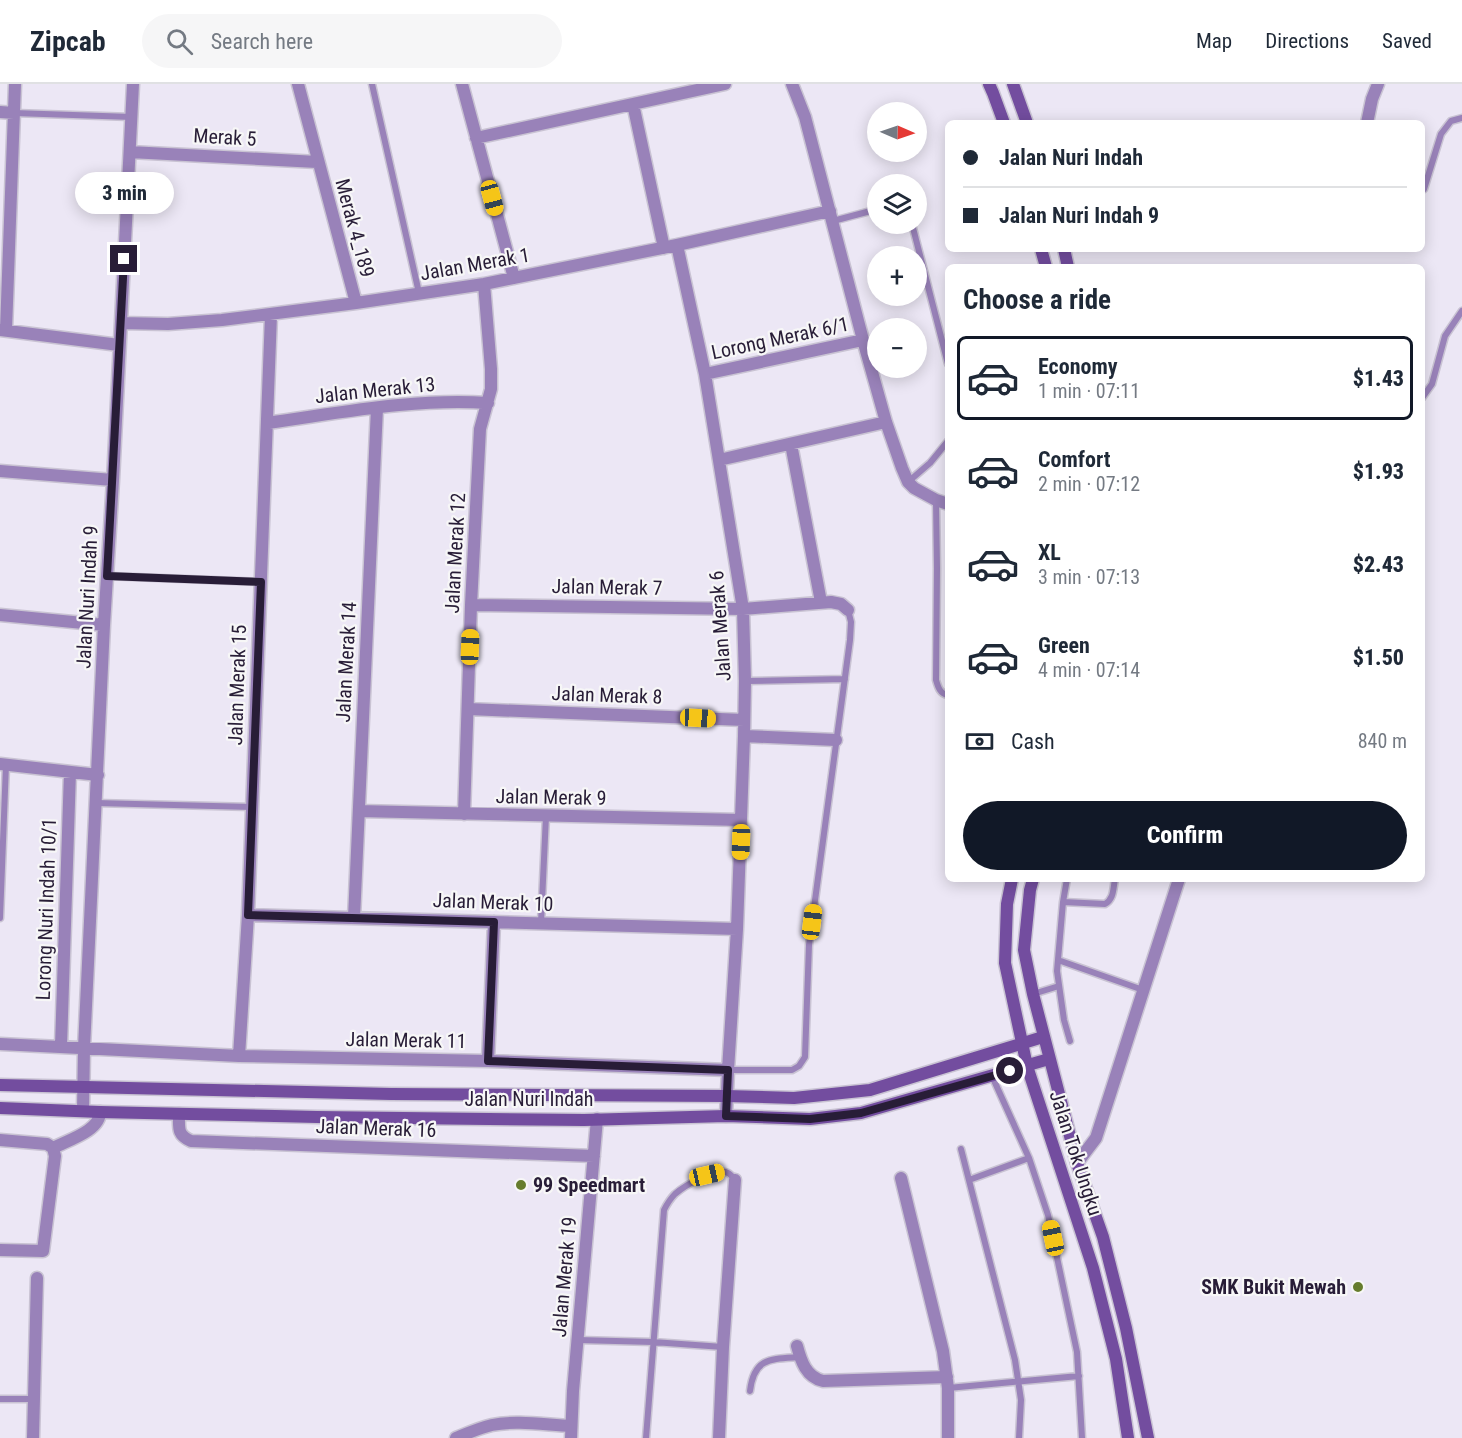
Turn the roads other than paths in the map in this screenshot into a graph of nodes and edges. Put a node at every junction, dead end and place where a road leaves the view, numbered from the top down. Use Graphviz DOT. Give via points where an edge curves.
graph roads {
  1 [pos="15,84"];
  2 [pos="133,84"];
  3 [pos="298,84"];
  4 [pos="372,84"];
  5 [pos="462,84"];
  6 [pos="725,84"];
  7 [pos="792,84"];
  8 [pos="989,84"];
  9 [pos="1012,84"];
  10 [pos="1378,84"];
  11 [pos="633,104"];
  12 [pos="0,112"];
  13 [pos="14,113"];
  14 [pos="132,117"];
  15 [pos="1462,118"];
  16 [pos="1003,120"];
  17 [pos="1026,120"];
  18 [pos="1368,120"];
  19 [pos="476,138"];
  20 [pos="130,152"];
  21 [pos="317,162"];
  22 [pos="1425,186"];
  23 [pos="867,211"];
  24 [pos="832,216"];
  25 [pos="5,221"];
  26 [pos="915,234"];
  27 [pos="670,246"];
  28 [pos="514,278"];
  29 [pos="484,284"];
  30 [pos="419,293"];
  31 [pos="356,303"];
  32 [pos="1462,311"];
  33 [pos="271,315"];
  34 [pos="121,323"];
  35 [pos="3,330"];
  36 [pos="863,340"];
  37 [pos="119,345"];
  38 [pos="945,352"];
  39 [pos="705,374"];
  40 [pos="1425,394"];
  41 [pos="488,403"];
  42 [pos="377,408"];
  43 [pos="886,422"];
  44 [pos="267,423"];
  45 [pos="791,444"];
  46 [pos="945,445"];
  47 [pos="719,460"];
  48 [pos="0,471"];
  49 [pos="113,480"];
  50 [pos="908,482"];
  51 [pos="942,502"];
  52 [pos="107,576"];
  53 [pos="261,582"];
  54 [pos="821,602"];
  55 [pos="471,605"];
  56 [pos="743,609"];
  57 [pos="848,610"];
  58 [pos="0,615"];
  59 [pos="104,625"];
  60 [pos="845,679"];
  61 [pos="745,681"];
  62 [pos="945,694"];
  63 [pos="468,709"];
  64 [pos="744,720"];
  65 [pos="744,736"];
  66 [pos="836,740"];
  67 [pos="3,764"];
  68 [pos="70,772"];
  69 [pos="98,775"];
  70 [pos="96,803"];
  71 [pos="252,807"];
  72 [pos="359,811"];
  73 [pos="464,814"];
  74 [pos="546,816"];
  75 [pos="741,820"];
  76 [pos="1011,882"];
  77 [pos="1032,882"];
  78 [pos="1066,882"];
  79 [pos="1115,882"];
  80 [pos="1178,882"];
  81 [pos="1063,902"];
  82 [pos="248,915"];
  83 [pos="0,918"];
  84 [pos="354,918"];
  85 [pos="494,922"];
  86 [pos="541,923"];
  87 [pos="737,929"];
  88 [pos="1058,960"];
  89 [pos="1059,986"];
  90 [pos="1144,990"];
  91 [pos="1033,994"];
  92 [pos="1043,1037"];
  93 [pos="1070,1041"];
  94 [pos="0,1044"];
  95 [pos="1023,1044"];
  96 [pos="61,1046"];
  97 [pos="84,1048"];
  98 [pos="239,1056"];
  99 [pos="1049,1059"];
  100 [pos="488,1061"];
  101 [pos="1027,1066"];
  102 [pos="728,1070"];
  103 [pos="992,1076"];
  104 [pos="0,1085"];
  105 [pos="83,1087"];
  106 [pos="726,1096"];
  107 [pos="0,1108"];
  108 [pos="83,1111"];
  109 [pos="100,1112"];
  110 [pos="179,1114"];
  111 [pos="726,1116"];
  112 [pos="597,1119"];
  113 [pos="1,1140"];
  114 [pos="53,1148"];
  115 [pos="961,1149"];
  116 [pos="594,1156"];
  117 [pos="1029,1158"];
  118 [pos="1077,1163"];
  119 [pos="901,1178"];
  120 [pos="735,1180"];
  121 [pos="969,1180"];
  122 [pos="0,1250"];
  123 [pos="37,1278"];
  124 [pos="578,1340"];
  125 [pos="653,1342"];
  126 [pos="723,1347"];
  127 [pos="798,1352"];
  128 [pos="1079,1376"];
  129 [pos="1018,1381"];
  130 [pos="947,1382"];
  131 [pos="750,1391"];
  132 [pos="0,1399"];
  133 [pos="34,1399"];
  134 [pos="571,1432"];
  135 [pos="33,1438"];
  136 [pos="456,1438"];
  137 [pos="646,1438"];
  138 [pos="719,1438"];
  139 [pos="948,1438"];
  140 [pos="1019,1438"];
  141 [pos="1082,1438"];
  142 [pos="1128,1438"];
  143 [pos="1148,1438"];
  1 -- 13 [label="street"];
  2 -- 14 [label="street, Jalan Nuri Indah 9"];
  3 -- 21 [label="street, Merak 4_189"];
  4 -- 30 [label="lane"];
  5 -- 19 [label="street"];
  6 -- 11 [label="street"];
  7 -- 24 [label="street"];
  8 -- 16 [label="main road"];
  9 -- 17 [label="main road"];
  10 -- 18 [label="street"];
  11 -- 19 [label="street"];
  11 -- 27 [label="street, Jalan Merak 6"];
  12 -- 13 [label="street"];
  13 -- 14 [label="lane"];
  13 -- 25 [label="street"];
  14 -- 20 [label="street, Jalan Nuri Indah 9"];
  15 -- 22 [label="lane" via="1451,121 1441,134"];
  19 -- 28 [label="street"];
  20 -- 21 [label="street, Merak 5"];
  20 -- 34 [label="street, Jalan Nuri Indah 9"];
  21 -- 31 [label="street, Merak 4_189"];
  23 -- 24 [label="lane"];
  24 -- 27 [label="street, Jalan Merak 1"];
  24 -- 36 [label="street"];
  25 -- 35 [label="street"];
  26 -- 38 [label="lane"];
  27 -- 28 [label="street, Jalan Merak 1"];
  27 -- 39 [label="street, Jalan Merak 6"];
  28 -- 29 [label="street, Jalan Merak 1"];
  29 -- 30 [label="street, Jalan Merak 1"];
  29 -- 41 [label="street, Jalan Merak 12" via="491,369"];
  30 -- 31 [label="street, Jalan Merak 1"];
  31 -- 33 [label="street, Jalan Merak 1"];
  32 -- 40 [label="lane" via="1445,336 1432,384"];
  33 -- 34 [label="street, Jalan Merak 1" via="168,324"];
  33 -- 44 [label="street, Jalan Merak 15"];
  34 -- 37 [label="street, Jalan Nuri Indah 9"];
  35 -- 37 [label="street"];
  36 -- 39 [label="street, Lorong Merak 6/1"];
  36 -- 43 [label="street"];
  37 -- 49 [label="street, Jalan Nuri Indah 9"];
  39 -- 47 [label="street, Jalan Merak 6"];
  41 -- 42 [label="street, Jalan Merak 13" via="459,401"];
  41 -- 55 [label="street, Jalan Merak 12" via="480,429"];
  42 -- 44 [label="street, Jalan Merak 13"];
  42 -- 72 [label="street, Jalan Merak 14"];
  43 -- 45 [label="street"];
  43 -- 50 [label="street"];
  44 -- 53 [label="street, Jalan Merak 15"];
  45 -- 47 [label="street"];
  45 -- 54 [label="street"];
  46 -- 50 [label="lane"];
  47 -- 56 [label="street, Jalan Merak 6"];
  48 -- 49 [label="street"];
  49 -- 52 [label="street, Jalan Nuri Indah 9"];
  50 -- 51 [label="street"];
  51 -- 62 [label="lane" via="936,680"];
  52 -- 53 [label="lane"];
  52 -- 59 [label="street, Jalan Nuri Indah 9"];
  53 -- 71 [label="street, Jalan Merak 15"];
  54 -- 56 [label="street, Jalan Merak 7"];
  54 -- 57 [label="street" via="841,604"];
  55 -- 56 [label="street, Jalan Merak 7"];
  55 -- 63 [label="street, Jalan Merak 12"];
  56 -- 61 [label="street, Jalan Merak 6"];
  57 -- 60 [label="lane" via="851,622"];
  58 -- 59 [label="street"];
  59 -- 69 [label="street, Jalan Nuri Indah 9"];
  60 -- 61 [label="lane"];
  60 -- 66 [label="lane"];
  61 -- 64 [label="street, Jalan Merak 6"];
  63 -- 64 [label="street, Jalan Merak 8"];
  63 -- 73 [label="street, Jalan Merak 12"];
  64 -- 65 [label="street, Jalan Merak 6"];
  65 -- 66 [label="street"];
  65 -- 75 [label="street, Jalan Merak 6"];
  66 -- 102 [label="lane" via="809,945 805,1057 792,1070"];
  67 -- 68 [label="street"];
  67 -- 83 [label="lane"];
  68 -- 69 [label="street"];
  68 -- 96 [label="street, Lorong Nuri Indah 10/1"];
  69 -- 70 [label="street, Jalan Nuri Indah 9"];
  70 -- 71 [label="lane"];
  70 -- 97 [label="street, Jalan Nuri Indah 9"];
  71 -- 82 [label="street, Jalan Merak 15"];
  72 -- 73 [label="street, Jalan Merak 9"];
  72 -- 84 [label="street, Jalan Merak 14"];
  73 -- 74 [label="street, Jalan Merak 9"];
  74 -- 75 [label="street, Jalan Merak 9"];
  74 -- 86 [label="lane"];
  75 -- 87 [label="street, Jalan Merak 6"];
  76 -- 95 [label="main road, Jalan Tok Ungku" via="1005,963"];
  77 -- 91 [label="main road, Jalan Tok Ungku" via="1024,950"];
  78 -- 81 [label="lane"];
  79 -- 81 [label="lane" via="1112,898 1105,904"];
  80 -- 90 [label="street"];
  81 -- 88 [label="lane"];
  82 -- 84 [label="street, Jalan Merak 10"];
  82 -- 98 [label="street, Jalan Merak 15"];
  84 -- 85 [label="street, Jalan Merak 10"];
  85 -- 86 [label="street, Jalan Merak 10"];
  85 -- 100 [label="street"];
  86 -- 87 [label="street, Jalan Merak 10"];
  87 -- 102 [label="street, Jalan Merak 6"];
  88 -- 89 [label="lane"];
  88 -- 90 [label="lane"];
  89 -- 91 [label="lane"];
  89 -- 93 [label="lane"];
  90 -- 118 [label="street" via="1096,1138"];
  91 -- 92 [label="main road, Jalan Tok Ungku"];
  92 -- 95 [label="main road, Jalan Nuri Indah"];
  92 -- 99 [label="main road, Jalan Tok Ungku"];
  94 -- 96 [label="street, Jalan Merak 11"];
  95 -- 101 [label="main road, Jalan Tok Ungku"];
  95 -- 106 [label="main road, Jalan Nuri Indah" via="870,1090 794,1098"];
  96 -- 97 [label="street, Jalan Merak 11"];
  97 -- 98 [label="street, Jalan Merak 11"];
  97 -- 105 [label="street, Jalan Nuri Indah 9"];
  98 -- 100 [label="street, Jalan Merak 11"];
  99 -- 101 [label="main road, Jalan Nuri Indah"];
  99 -- 118 [label="main road, Jalan Tok Ungku"];
  100 -- 102 [label="street, Jalan Merak 11"];
  101 -- 103 [label="main road, Jalan Nuri Indah"];
  101 -- 142 [label="main road, Jalan Tok Ungku" via="1093,1268 1116,1359"];
  102 -- 106 [label="street, Jalan Merak 6"];
  103 -- 111 [label="main road, Jalan Nuri Indah" via="861,1113 810,1119"];
  103 -- 117 [label="lane"];
  104 -- 105 [label="main road, Jalan Nuri Indah"];
  105 -- 106 [label="main road, Jalan Nuri Indah"];
  105 -- 108 [label="street, Jalan Nuri Indah 9"];
  106 -- 111 [label="street, Jalan Merak 6"];
  107 -- 108 [label="main road, Jalan Nuri Indah"];
  108 -- 109 [label="main road, Jalan Nuri Indah"];
  109 -- 110 [label="main road, Jalan Nuri Indah"];
  109 -- 114 [label="street" via="97,1124 90,1130"];
  110 -- 112 [label="main road, Jalan Nuri Indah"];
  110 -- 116 [label="street, Jalan Merak 16" via="181,1134 191,1141"];
  111 -- 112 [label="main road, Jalan Nuri Indah"];
  112 -- 116 [label="street, Jalan Merak 19"];
  113 -- 114 [label="street" via="47,1144"];
  114 -- 122 [label="street" via="43,1251"];
  115 -- 121 [label="lane"];
  116 -- 124 [label="street, Jalan Merak 19"];
  117 -- 121 [label="lane"];
  117 -- 128 [label="lane" via="1048,1215"];
  118 -- 143 [label="main road, Jalan Tok Ungku" via="1103,1237"];
  119 -- 130 [label="street"];
  120 -- 125 [label="lane" via="729,1173 707,1175 669,1200 664,1210"];
  120 -- 126 [label="street"];
  121 -- 129 [label="lane" via="1016,1360"];
  123 -- 133 [label="street"];
  124 -- 125 [label="lane"];
  124 -- 134 [label="street, Jalan Merak 19"];
  125 -- 126 [label="lane"];
  125 -- 137 [label="lane"];
  126 -- 138 [label="street"];
  127 -- 130 [label="street" via="809,1373 823,1381"];
  127 -- 131 [label="lane" via="764,1362 752,1377"];
  128 -- 129 [label="lane"];
  128 -- 141 [label="lane"];
  129 -- 130 [label="lane"];
  129 -- 140 [label="lane"];
  130 -- 139 [label="street"];
  132 -- 133 [label="lane"];
  133 -- 135 [label="street"];
  134 -- 136 [label="street" via="509,1423 480,1428"];
}
